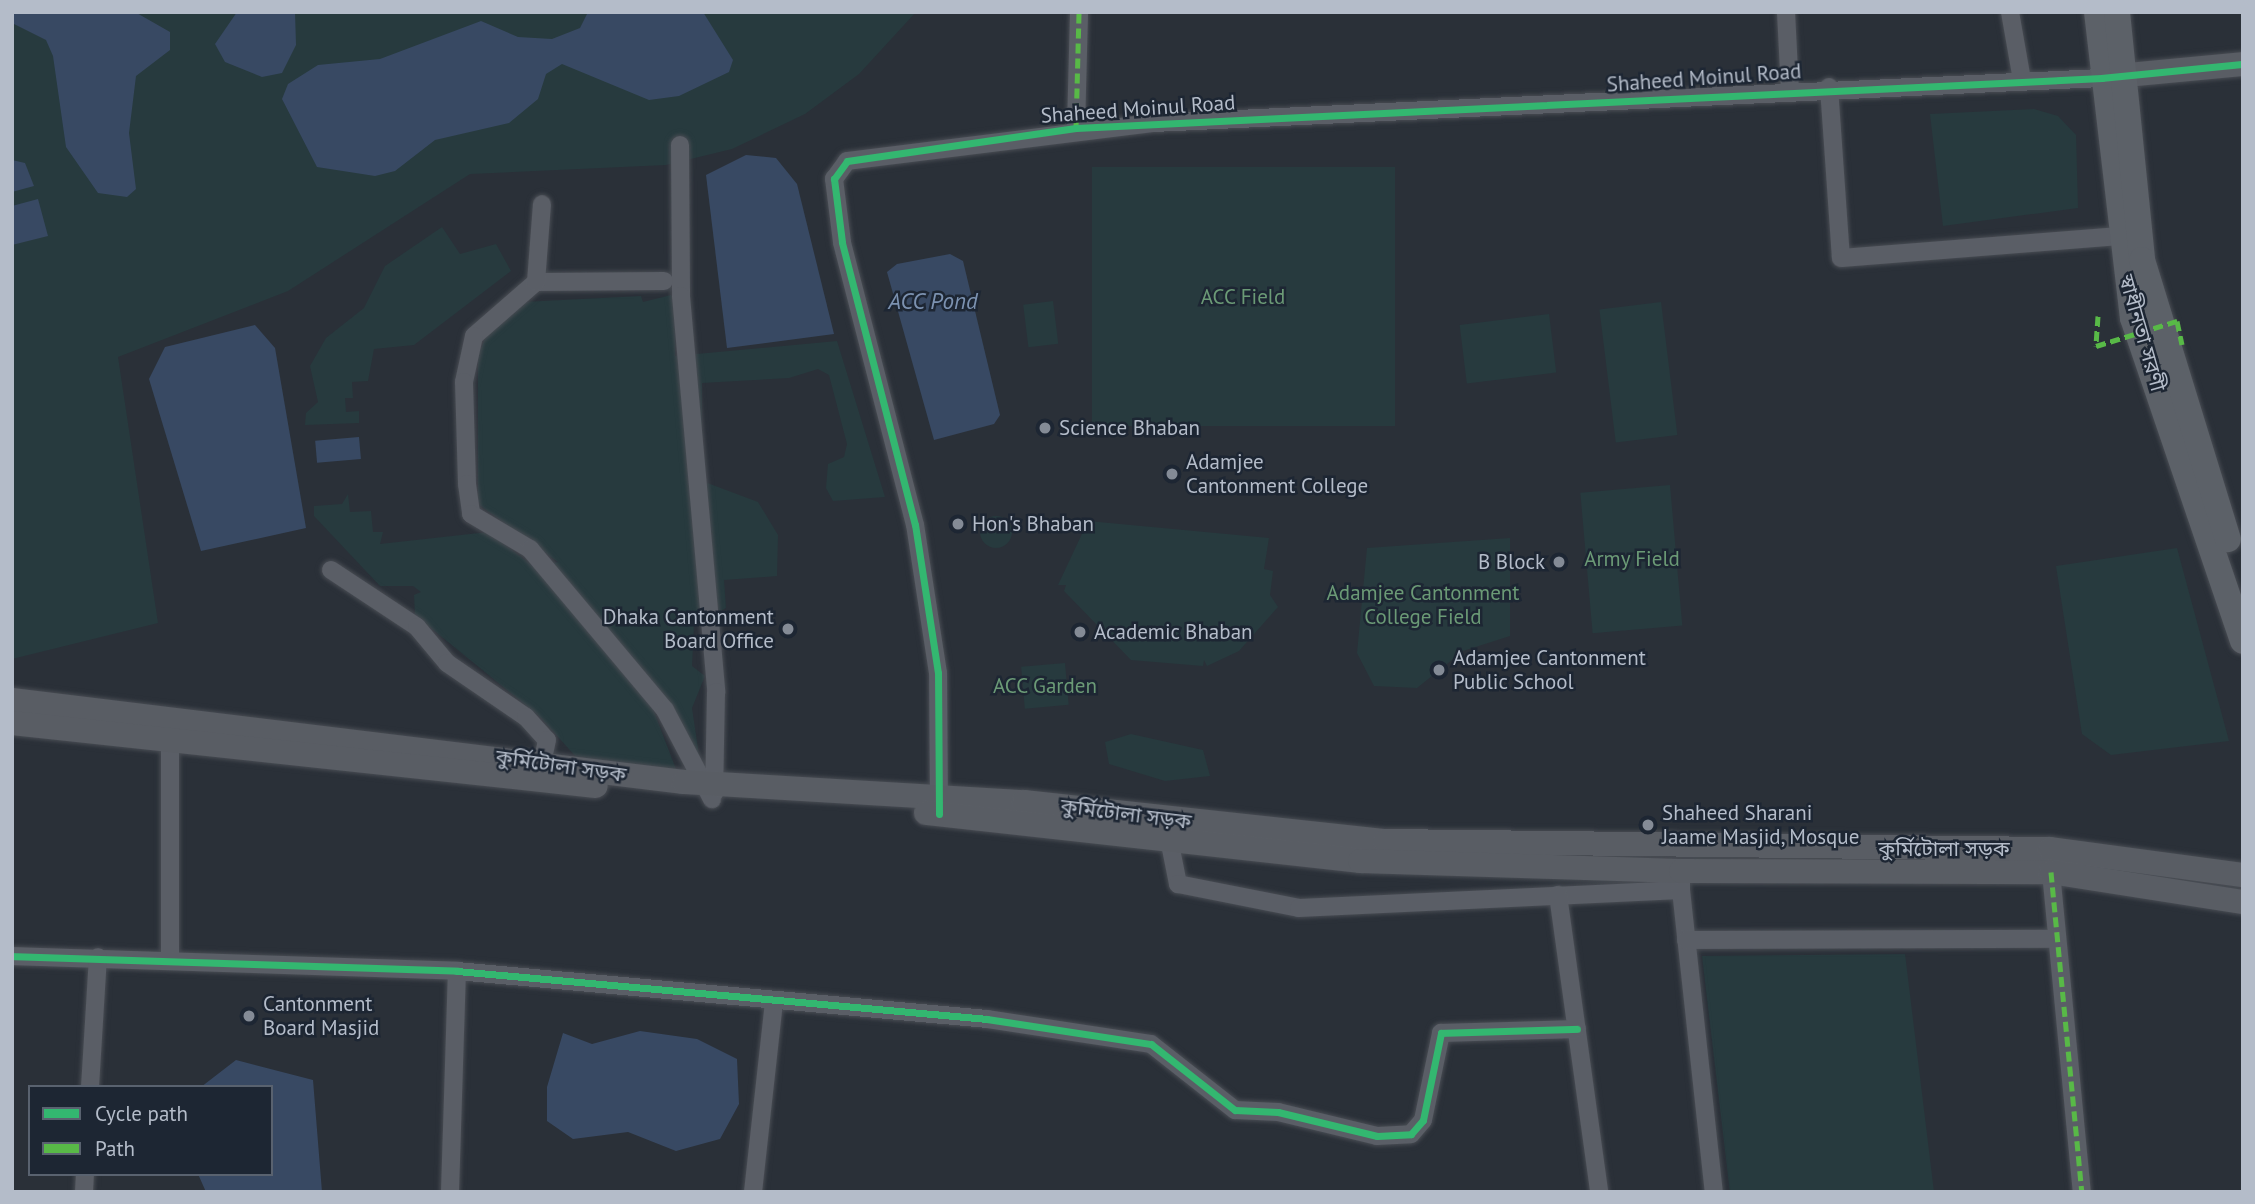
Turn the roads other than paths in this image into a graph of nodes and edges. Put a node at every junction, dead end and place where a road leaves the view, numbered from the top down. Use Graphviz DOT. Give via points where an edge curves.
graph roads {
  1 [pos="1079,12"];
  2 [pos="1786,12"];
  3 [pos="2010,12"];
  4 [pos="2097,12"];
  5 [pos="2117,12"];
  6 [pos="2243,64"];
  7 [pos="2112,77"];
  8 [pos="2022,80"];
  9 [pos="1829,87"];
  10 [pos="1790,90"];
  11 [pos="1076,128"];
  12 [pos="680,145"];
  13 [pos="542,204"];
  14 [pos="2120,236"];
  15 [pos="664,281"];
  16 [pos="536,282"];
  17 [pos="331,570"];
  18 [pos="2243,585"];
  19 [pos="2243,641"];
  20 [pos="12,700"];
  21 [pos="12,723"];
  22 [pos="170,740"];
  23 [pos="541,771"];
  24 [pos="710,789"];
  25 [pos="939,806"];
  26 [pos="1170,844"];
  27 [pos="2051,872"];
  28 [pos="2243,875"];
  29 [pos="1681,880"];
  30 [pos="1558,895"];
  31 [pos="2243,902"];
  32 [pos="2054,939"];
  33 [pos="1686,940"];
  34 [pos="12,956"];
  35 [pos="98,957"];
  36 [pos="170,957"];
  37 [pos="457,971"];
  38 [pos="774,1002"];
  39 [pos="1577,1029"];
  40 [pos="90,1085"];
  41 [pos="450,1192"];
  42 [pos="753,1192"];
  43 [pos="1599,1192"];
  44 [pos="1714,1192"];
  45 [pos="2082,1192"];
  1 -- 11 [label="street"];
  2 -- 10 [label="street"];
  3 -- 8 [label="street"];
  4 -- 7 [label="main road, স্বাধীনতা সরণী"];
  5 -- 7 [label="main road, স্বাধীনতা সরণী"];
  6 -- 7 [label="main road"];
  7 -- 8 [label="street, Shaheed Moinul Road"];
  7 -- 14 [label="main road, স্বাধীনতা সরণী"];
  7 -- 18 [label="main road, স্বাধীনতা সরণী" via="2142,260"];
  8 -- 9 [label="street, Shaheed Moinul Road"];
  9 -- 10 [label="street, Shaheed Moinul Road"];
  9 -- 14 [label="street" via="1841,258"];
  10 -- 11 [label="street, Shaheed Moinul Road"];
  11 -- 25 [label="street, Shaheed Moinul Road" via="856,159 834,180 842,242 915,525 938,673"];
  12 -- 24 [label="street" via="681,296 716,692"];
  13 -- 16 [label="street"];
  14 -- 19 [label="main road, স্বাধীনতা সরণী" via="2133,318"];
  15 -- 16 [label="street"];
  16 -- 24 [label="street" via="474,336 466,355 471,513 530,549 665,710"];
  17 -- 23 [label="street" via="417,626 447,663 526,717 547,740"];
  20 -- 23 [label="main road, কুর্মিটোলা সড়ক"];
  21 -- 22 [label="main road, কুর্মিটোলা সড়ক"];
  22 -- 23 [label="main road, কুর্মিটোলা সড়ক"];
  22 -- 36 [label="street"];
  23 -- 24 [label="main road, কুর্মিটোলা সড়ক"];
  24 -- 25 [label="main road, কুর্মিটোলা সড়ক"];
  25 -- 26 [label="main road, কুর্মিটোলা সড়ক"];
  25 -- 28 [label="main road, কুর্মিটোলা সড়ক" via="1385,841 2050,849"];
  26 -- 29 [label="main road, কুর্মিটোলা সড়ক" via="1360,861"];
  26 -- 30 [label="street" via="1178,884 1298,908"];
  27 -- 29 [label="main road, কুর্মিটোলা সড়ক"];
  27 -- 31 [label="main road, কুর্মিটোলা সড়ক"];
  27 -- 32 [label="street"];
  29 -- 30 [label="street"];
  29 -- 33 [label="street"];
  30 -- 39 [label="street"];
  32 -- 33 [label="street"];
  32 -- 45 [label="street"];
  33 -- 44 [label="street"];
  34 -- 35 [label="street"];
  35 -- 36 [label="street"];
  35 -- 40 [label="street"];
  36 -- 37 [label="street"];
  37 -- 38 [label="street"];
  37 -- 41 [label="street"];
  38 -- 39 [label="street" via="987,1018 1151,1044 1235,1110 1279,1112 1377,1136 1411,1134 1423,1120 1441,1033"];
  38 -- 42 [label="street"];
  39 -- 43 [label="street"];
}
